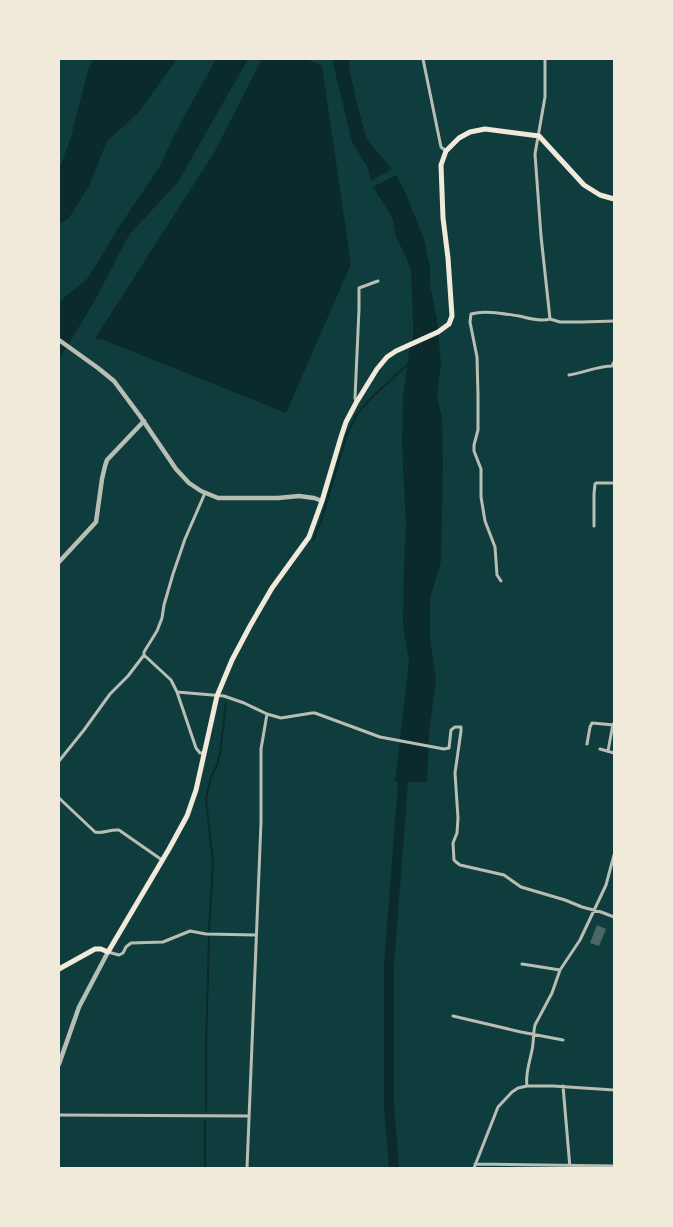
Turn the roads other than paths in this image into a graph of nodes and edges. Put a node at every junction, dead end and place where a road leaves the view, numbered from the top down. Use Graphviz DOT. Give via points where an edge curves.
graph roads {
  1 [pos="423,59"];
  2 [pos="545,59"];
  3 [pos="539,136"];
  4 [pos="446,151"];
  5 [pos="614,199"];
  6 [pos="378,282"];
  7 [pos="550,320"];
  8 [pos="614,321"];
  9 [pos="59,340"];
  10 [pos="614,362"];
  11 [pos="570,375"];
  12 [pos="356,403"];
  13 [pos="144,421"];
  14 [pos="614,483"];
  15 [pos="205,493"];
  16 [pos="322,501"];
  17 [pos="594,526"];
  18 [pos="59,562"];
  19 [pos="501,582"];
  20 [pos="144,655"];
  21 [pos="177,692"];
  22 [pos="217,696"];
  23 [pos="267,714"];
  24 [pos="614,724"];
  25 [pos="587,744"];
  26 [pos="600,749"];
  27 [pos="608,751"];
  28 [pos="614,753"];
  29 [pos="204,754"];
  30 [pos="59,761"];
  31 [pos="59,798"];
  32 [pos="614,855"];
  33 [pos="162,860"];
  34 [pos="613,868"];
  35 [pos="594,911"];
  36 [pos="614,918"];
  37 [pos="256,935"];
  38 [pos="108,952"];
  39 [pos="522,964"];
  40 [pos="59,969"];
  41 [pos="560,970"];
  42 [pos="453,1016"];
  43 [pos="533,1035"];
  44 [pos="563,1040"];
  45 [pos="59,1064"];
  46 [pos="527,1086"];
  47 [pos="563,1086"];
  48 [pos="614,1090"];
  49 [pos="59,1115"];
  50 [pos="248,1116"];
  51 [pos="475,1166"];
  52 [pos="614,1166"];
  53 [pos="570,1167"];
  54 [pos="247,1168"];
  1 -- 4 [label="street" via="441,147"];
  2 -- 3 [label="street" via="545,97"];
  3 -- 4 [label="main road" via="476,130 459,138"];
  3 -- 5 [label="main road" via="584,185"];
  3 -- 7 [label="street" via="535,154"];
  4 -- 12 [label="main road" via="441,172 451,322 438,332 392,353 380,365"];
  6 -- 12 [label="street" via="359,288"];
  7 -- 8 [label="street"];
  7 -- 19 [label="street" via="482,312 471,314 477,357 478,425 474,451 480,469 485,521 495,547 497,575"];
  9 -- 13 [label="street" via="114,381"];
  10 -- 11 [label="street" via="612,366"];
  12 -- 16 [label="main road" via="346,422"];
  13 -- 15 [label="street" via="182,476"];
  13 -- 18 [label="street" via="107,460 96,522"];
  14 -- 17 [label="street" via="595,484"];
  15 -- 16 [label="street" via="218,498 299,496"];
  15 -- 20 [label="street" via="185,539 162,618"];
  16 -- 22 [label="main road" via="310,537 272,588 232,660"];
  20 -- 21 [label="street" via="171,680"];
  20 -- 30 [label="street"];
  21 -- 22 [label="street"];
  21 -- 29 [label="street" via="196,748"];
  22 -- 23 [label="street" via="244,703"];
  22 -- 29 [label="main road"];
  23 -- 35 [label="street" via="281,718 315,713 380,737 444,749 449,748 451,730 460,728 455,773 458,818 453,843 454,860 460,865 504,875 521,887"];
  23 -- 37 [label="street" via="261,749"];
  24 -- 25 [label="street" via="592,722"];
  24 -- 27 [label="street"];
  26 -- 27 [label="street"];
  27 -- 28 [label="street"];
  29 -- 33 [label="main road" via="187,816"];
  31 -- 33 [label="street" via="95,832 119,830"];
  32 -- 34 [label="street"];
  33 -- 38 [label="main road"];
  34 -- 35 [label="street"];
  35 -- 36 [label="street"];
  35 -- 41 [label="street"];
  37 -- 38 [label="street" via="190,931 163,942 131,943 119,955"];
  37 -- 50 [label="street"];
  38 -- 40 [label="main road" via="95,949"];
  38 -- 45 [label="street" via="79,1007"];
  39 -- 41 [label="street"];
  41 -- 43 [label="street"];
  42 -- 43 [label="street"];
  43 -- 44 [label="street"];
  43 -- 46 [label="street"];
  46 -- 47 [label="street"];
  46 -- 51 [label="street" via="512,1092 498,1107"];
  47 -- 48 [label="street"];
  47 -- 53 [label="street"];
  49 -- 50 [label="street"];
  50 -- 54 [label="street"];
  51 -- 53 [label="street"];
  52 -- 53 [label="street"];
}
